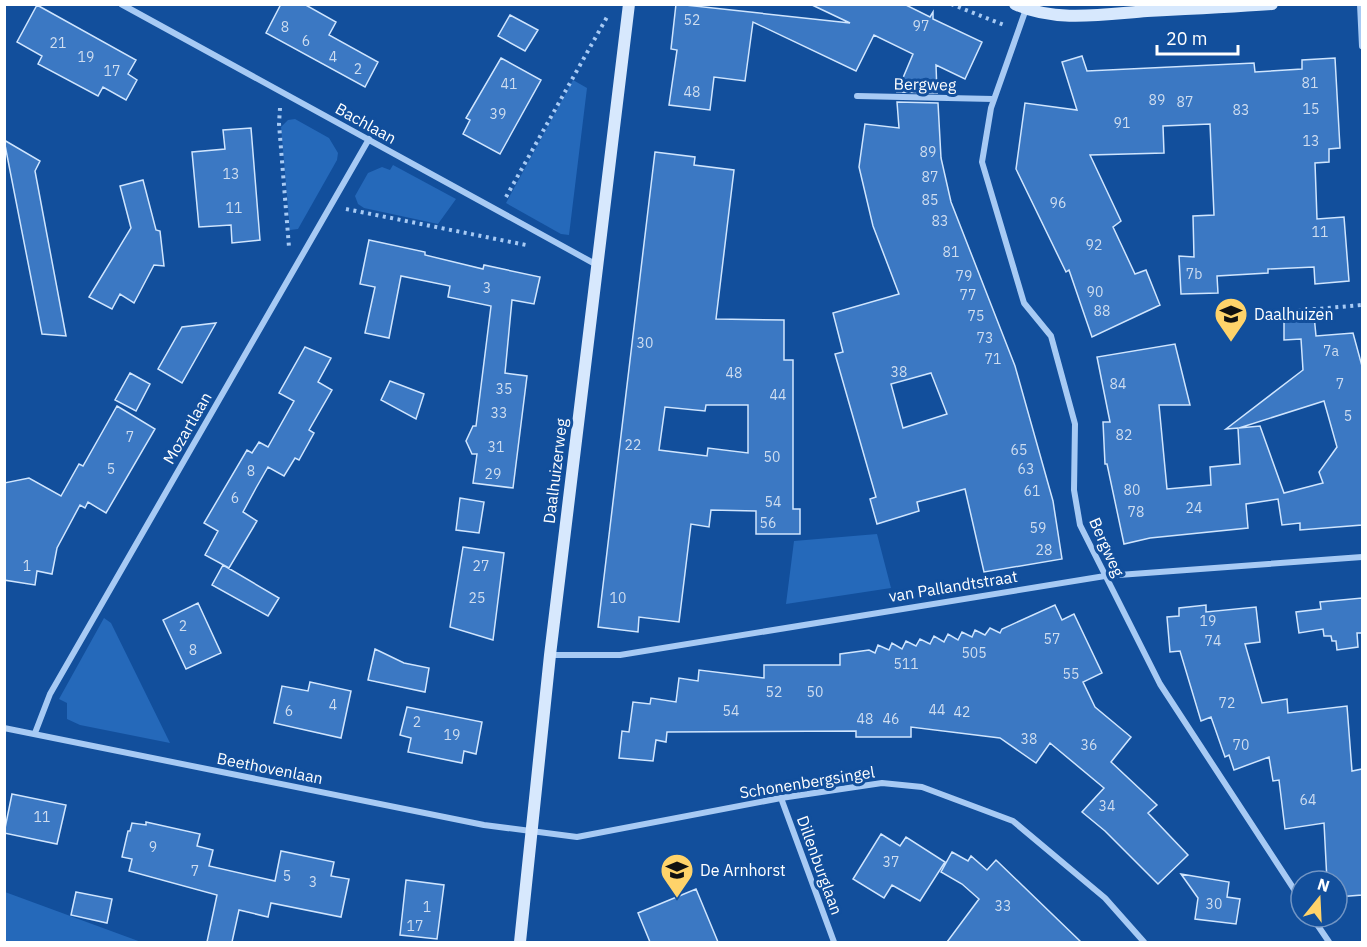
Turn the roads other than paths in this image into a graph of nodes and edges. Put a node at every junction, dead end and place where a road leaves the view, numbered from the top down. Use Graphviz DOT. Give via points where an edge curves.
graph roads {
  1 [pos="121,4"];
  2 [pos="1272,4"];
  3 [pos="1360,4"];
  4 [pos="1020,7"];
  5 [pos="628,11"];
  6 [pos="1362,46"];
  7 [pos="856,96"];
  8 [pos="993,99"];
  9 [pos="369,139"];
  10 [pos="597,265"];
  11 [pos="1362,557"];
  12 [pos="1105,576"];
  13 [pos="550,655"];
  14 [pos="4,728"];
  15 [pos="35,733"];
  16 [pos="781,798"];
  17 [pos="531,832"];
  18 [pos="1289,882"];
  19 [pos="1320,929"];
  20 [pos="520,942"];
  21 [pos="834,942"];
  22 [pos="1144,942"];
  23 [pos="1329,942"];
  1 -- 9 [label="street, Bachlaan"];
  2 -- 4 [label="main road" via="1094,15"];
  3 -- 6 [label="street"];
  4 -- 8 [label="street, Bergweg"];
  5 -- 10 [label="main road, Daalhuizerweg"];
  7 -- 8 [label="street, Bergweg"];
  8 -- 12 [label="street, Bergweg" via="982,162 1024,303 1051,336 1075,424 1074,490 1080,525"];
  9 -- 10 [label="street, Bachlaan"];
  9 -- 15 [label="street, Mozartlaan" via="50,694"];
  10 -- 13 [label="main road, Daalhuizerweg"];
  11 -- 12 [label="street, van Pallandtstraat"];
  12 -- 13 [label="street, van Pallandtstraat" via="620,655"];
  12 -- 18 [label="street, Bergweg" via="1160,684"];
  13 -- 17 [label="main road, Daalhuizerweg"];
  14 -- 15 [label="street, Beethovenlaan"];
  15 -- 17 [label="street, Beethovenlaan"];
  16 -- 17 [label="street, Schonenbergsingel" via="577,837"];
  16 -- 21 [label="street, Dillenburglaan"];
  16 -- 22 [label="street, Schonenbergsingel" via="882,783 922,787 1013,821 1105,898"];
  17 -- 20 [label="main road, Daalhuizerweg"];
  19 -- 23 [label="street"];
}
